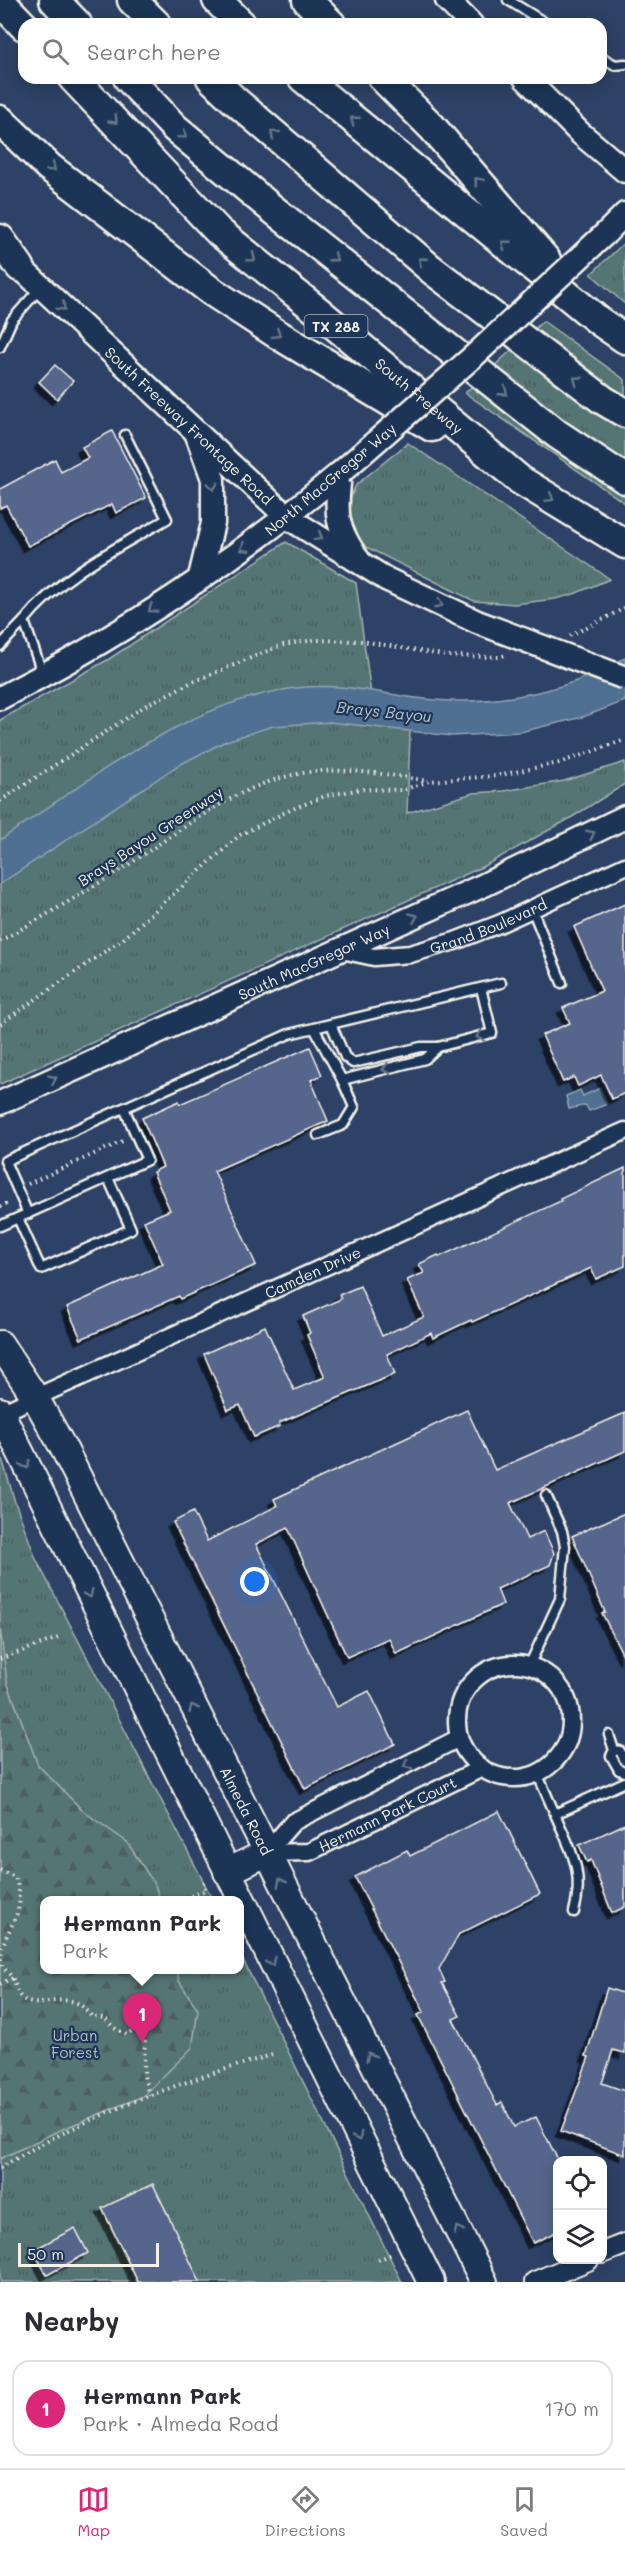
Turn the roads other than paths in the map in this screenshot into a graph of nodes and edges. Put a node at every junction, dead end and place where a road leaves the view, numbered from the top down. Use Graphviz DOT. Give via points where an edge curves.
graph roads {
  1 [pos="54,0"];
  2 [pos="132,0"];
  3 [pos="218,0"];
  4 [pos="307,0"];
  5 [pos="447,0"];
  6 [pos="508,0"];
  7 [pos="0,1"];
  8 [pos="70,18"];
  9 [pos="150,18"];
  10 [pos="235,18"];
  11 [pos="325,18"];
  12 [pos="465,18"];
  13 [pos="537,18"];
  14 [pos="18,20"];
  15 [pos="607,60"];
  16 [pos="625,64"];
  17 [pos="79,84"];
  18 [pos="134,84"];
  19 [pos="217,84"];
  20 [pos="310,84"];
  21 [pos="389,84"];
  22 [pos="531,84"];
  23 [pos="5,124"];
  24 [pos="625,171"];
  25 [pos="625,214"];
  26 [pos="0,239"];
  27 [pos="10,258"];
  28 [pos="41,287"];
  29 [pos="599,321"];
  30 [pos="625,339"];
  31 [pos="0,347"];
  32 [pos="625,413"];
  33 [pos="195,430"];
  34 [pos="125,435"];
  35 [pos="340,473"];
  36 [pos="520,480"];
  37 [pos="625,480"];
  38 [pos="287,518"];
  39 [pos="625,544"];
  40 [pos="363,565"];
  41 [pos="200,577"];
  42 [pos="24,621"];
  43 [pos="0,646"];
  44 [pos="43,676"];
  45 [pos="625,678"];
  46 [pos="0,698"];
  47 [pos="625,817"];
  48 [pos="625,866"];
  49 [pos="532,909"];
  50 [pos="342,950"];
  51 [pos="501,983"];
  52 [pos="562,983"];
  53 [pos="481,988"];
  54 [pos="331,1024"];
  55 [pos="314,1028"];
  56 [pos="438,1047"];
  57 [pos="342,1080"];
  58 [pos="0,1103"];
  59 [pos="124,1108"];
  60 [pos="625,1131"];
  61 [pos="318,1135"];
  62 [pos="108,1178"];
  63 [pos="28,1214"];
  64 [pos="18,1218"];
  65 [pos="0,1226"];
  66 [pos="0,1344"];
  67 [pos="35,1396"];
  68 [pos="0,1412"];
  69 [pos="546,1495"];
  70 [pos="529,1666"];
  71 [pos="609,1735"];
  72 [pos="459,1738"];
  73 [pos="614,1750"];
  74 [pos="625,1761"];
  75 [pos="482,1768"];
  76 [pos="625,1772"];
  77 [pos="537,1773"];
  78 [pos="625,1782"];
  79 [pos="555,1814"];
  80 [pos="266,1853"];
  81 [pos="227,1872"];
  82 [pos="239,1896"];
  83 [pos="244,1906"];
  84 [pos="574,1912"];
  85 [pos="625,2244"];
  86 [pos="607,2251"];
  87 [pos="576,2264"];
  88 [pos="431,2282"];
  89 [pos="484,2282"];
  90 [pos="535,2282"];
  1 -- 8 [label="highway"];
  2 -- 9 [label="highway"];
  3 -- 10 [label="highway"];
  4 -- 11 [label="highway"];
  5 -- 12 [label="main road"];
  6 -- 13 [label="lane"];
  7 -- 14 [label="highway"];
  15 -- 16 [label="lane"];
  17 -- 36 [label="highway, South Freeway / TX 288, one-way" via="219,232"];
  18 -- 37 [label="highway, one-way" via="175,128 270,207 557,434"];
  32 -- 19 [label="highway, one-way" via="431,269"];
  29 -- 20 [label="highway, one-way"];
  29 -- 21 [label="highway, one-way" via="432,127"];
  22 -- 24 [label="main road"];
  23 -- 36 [label="highway, one-way" via="49,167 211,291"];
  25 -- 35 [label="main road, North MacGregor Way, bridge" via="476,354"];
  26 -- 27 [label="highway"];
  27 -- 28 [label="main road, South Freeway Frontage Road"];
  28 -- 31 [label="lane" via="12,320"];
  28 -- 33 [label="main road, South Freeway Frontage Road, one-way"];
  29 -- 30 [label="highway"];
  33 -- 38 [label="main road, South Freeway Frontage Road"];
  33 -- 41 [label="main road, one-way" via="213,479 213,523"];
  34 -- 42 [label="lane" via="167,519 75,574"];
  35 -- 38 [label="main road, North MacGregor Way"];
  35 -- 40 [label="main road" via="337,518 345,540"];
  36 -- 39 [label="highway, South Freeway / TX 288, one-way"];
  38 -- 40 [label="main road, South Freeway Frontage Road, one-way"];
  38 -- 41 [label="main road, North MacGregor Way, one-way"];
  40 -- 45 [label="main road, South Freeway Frontage Road, one-way, bridge" via="477,622"];
  41 -- 44 [label="main road, North MacGregor Way, one-way"];
  42 -- 43 [label="lane"];
  42 -- 44 [label="lane"];
  44 -- 46 [label="main road, North MacGregor Way"];
  50 -- 47 [label="main road, South MacGregor Way, one-way"];
  48 -- 49 [label="street, Grand Boulevard"];
  49 -- 50 [label="street, Grand Boulevard" via="455,941 410,954 374,957"];
  49 -- 52 [label="lane"];
  58 -- 50 [label="main road, South MacGregor Way, one-way"];
  51 -- 53 [label="lane"];
  53 -- 54 [label="lane"];
  53 -- 56 [label="lane, one-way" via="492,1033"];
  54 -- 55 [label="lane"];
  54 -- 56 [label="lane" via="345,1057 353,1063 421,1047"];
  55 -- 57 [label="lane"];
  55 -- 59 [label="lane" via="289,1034"];
  56 -- 57 [label="lane, one-way" via="425,1059"];
  57 -- 61 [label="lane" via="354,1107 343,1125"];
  59 -- 62 [label="lane" via="147,1160"];
  59 -- 63 [label="lane" via="5,1161"];
  60 -- 67 [label="street, Camden Drive"];
  62 -- 63 [label="lane"];
  62 -- 64 [label="lane" via="132,1229 41,1269"];
  63 -- 64 [label="lane"];
  64 -- 65 [label="lane"];
  66 -- 67 [label="main road, Almeda Road"];
  67 -- 68 [label="street, Camden Drive"];
  80 -- 67 [label="main road, Almeda Road, one-way"];
  68 -- 81 [label="main road, one-way"];
  69 -- 70 [label="lane" via="565,1546 560,1599"];
  70 -- 72 [label="street" via="501,1665 484,1672 470,1685 460,1701"];
  70 -- 77 [label="street" via="551,1677 562,1690 571,1723 560,1754"];
  71 -- 73 [label="lane"];
  72 -- 75 [label="street" via="468,1755"];
  72 -- 80 [label="street, one-way" via="294,1822"];
  73 -- 74 [label="lane" via="620,1751"];
  73 -- 76 [label="lane" via="611,1756"];
  75 -- 77 [label="street" via="500,1776"];
  75 -- 80 [label="street, Hermann Park Court" via="309,1852"];
  77 -- 79 [label="lane"];
  78 -- 79 [label="lane"];
  79 -- 84 [label="lane" via="578,1874 580,1890"];
  80 -- 81 [label="main road"];
  89 -- 80 [label="main road, Almeda Road, one-way"];
  81 -- 82 [label="main road, one-way"];
  83 -- 88 [label="main road, one-way"];
  85 -- 86 [label="street"];
  87 -- 90 [label="street"];
}
